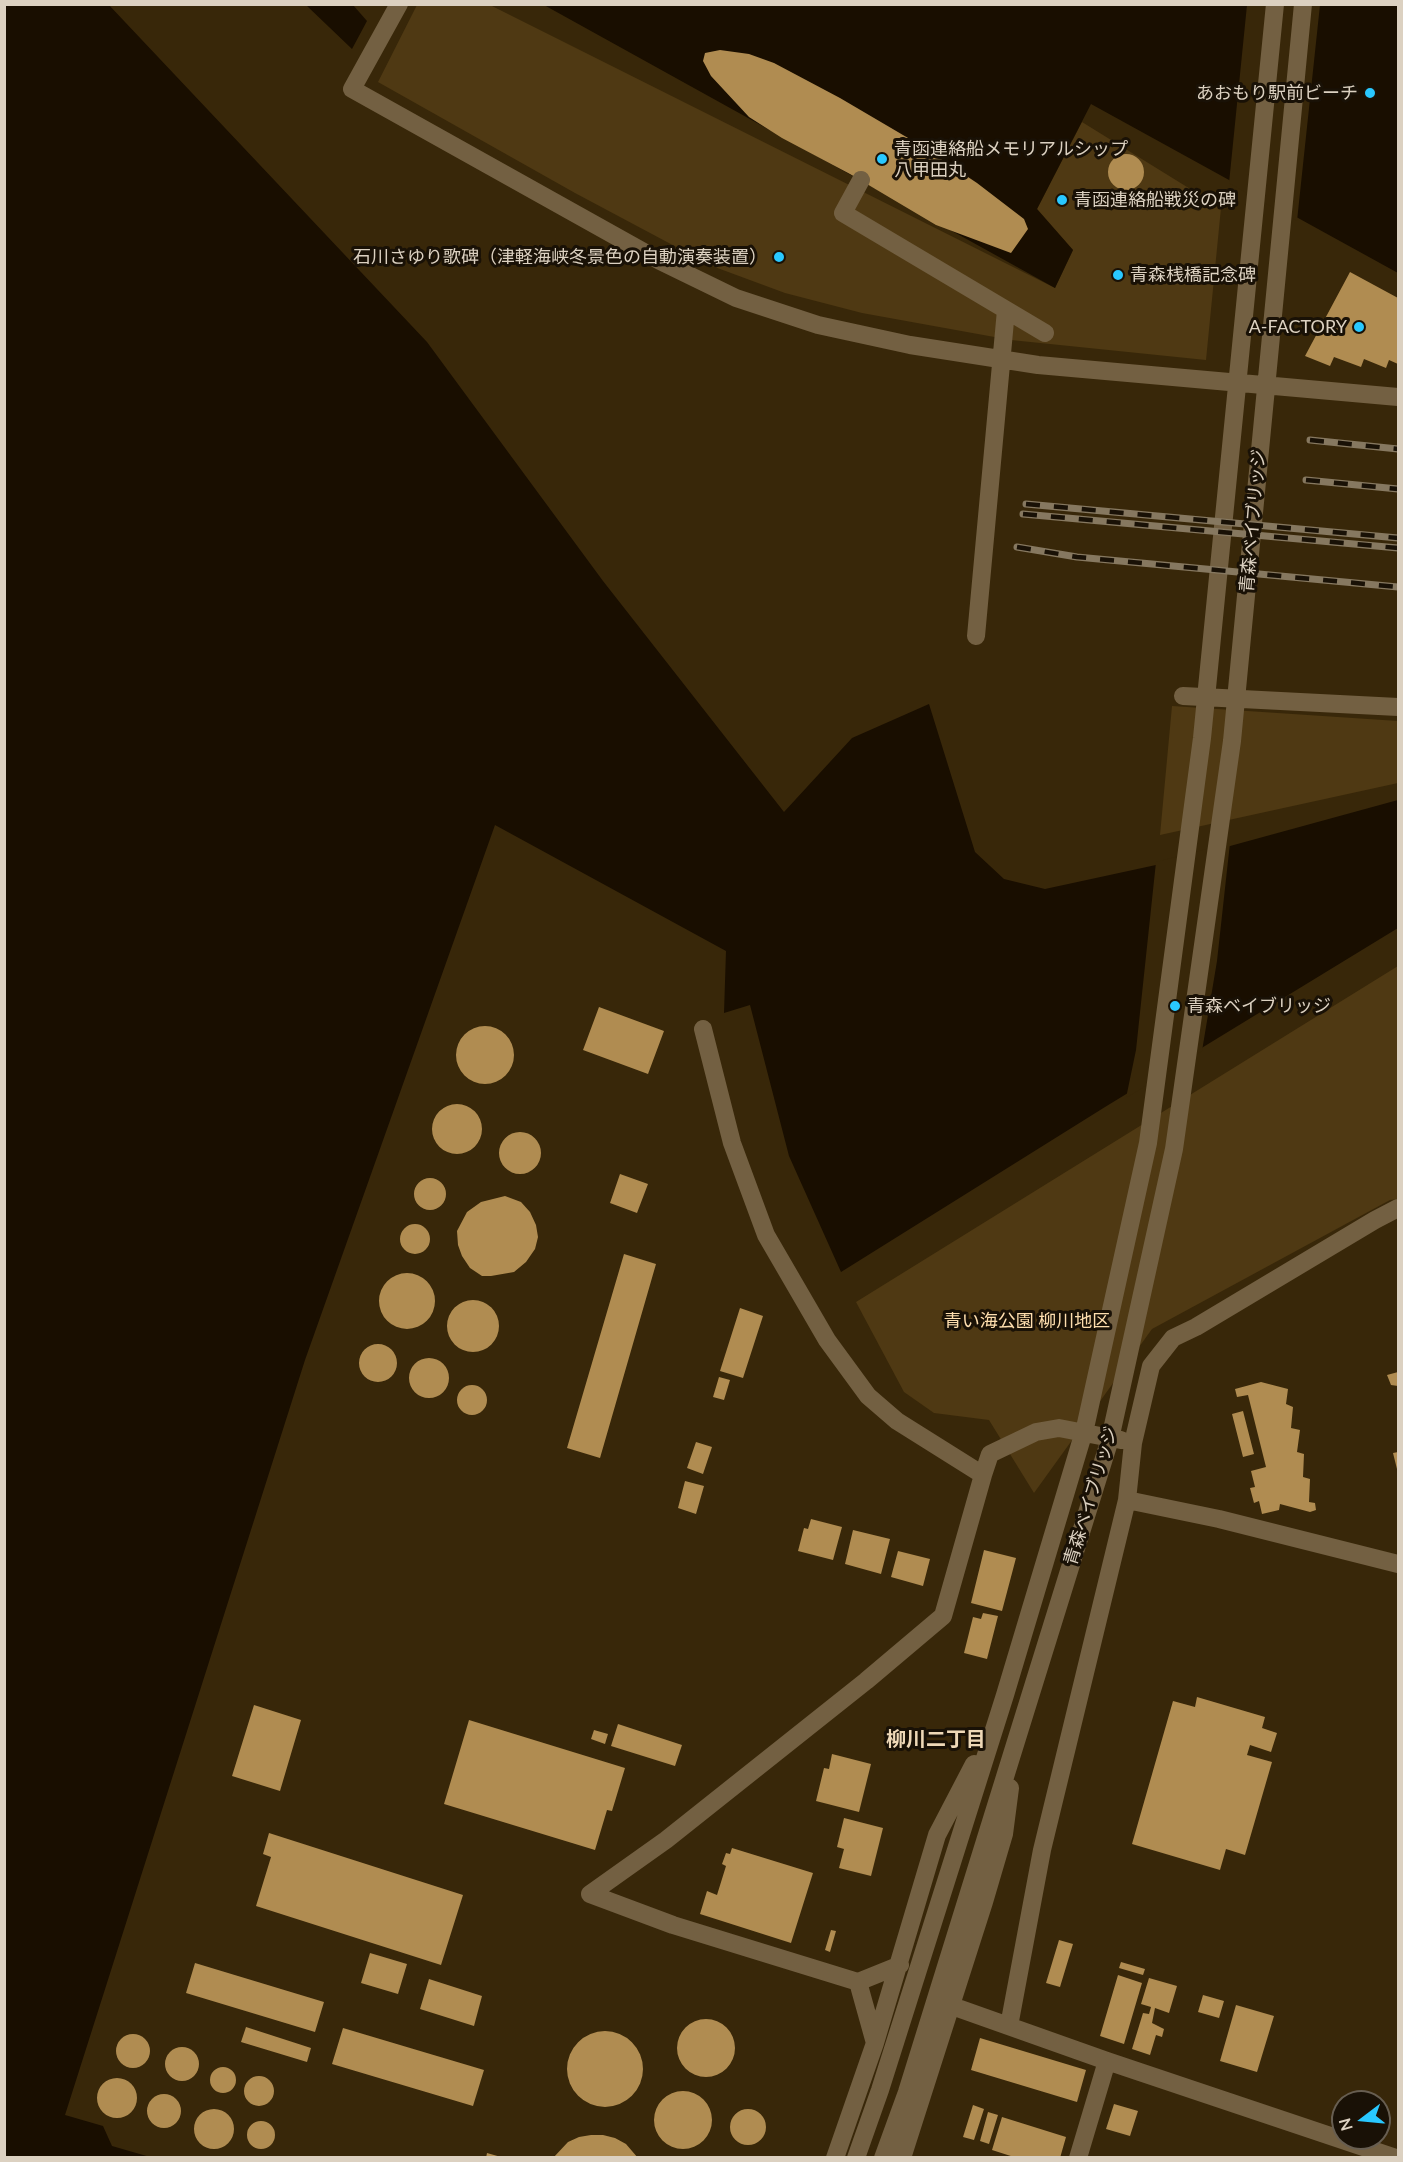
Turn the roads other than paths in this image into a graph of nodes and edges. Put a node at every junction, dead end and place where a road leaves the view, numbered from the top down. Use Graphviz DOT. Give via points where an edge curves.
graph roads {
  1 [pos="399,4"];
  2 [pos="1275,4"];
  3 [pos="1303,4"];
  4 [pos="861,180"];
  5 [pos="1006,310"];
  6 [pos="1045,333"];
  7 [pos="1398,397"];
  8 [pos="976,636"];
  9 [pos="1183,696"];
  10 [pos="1398,707"];
  11 [pos="703,1029"];
  12 [pos="1398,1208"];
  13 [pos="1133,1443"];
  14 [pos="983,1475"];
  15 [pos="1127,1500"];
  16 [pos="1398,1564"];
  17 [pos="997,1719"];
  18 [pos="1015,1745"];
  19 [pos="900,1965"];
  20 [pos="858,1982"];
  21 [pos="952,2006"];
  22 [pos="1009,2026"];
  23 [pos="875,2043"];
  24 [pos="1107,2061"];
  25 [pos="835,2157"];
  26 [pos="856,2157"];
  27 [pos="884,2157"];
  28 [pos="902,2157"];
  29 [pos="1078,2157"];
  30 [pos="1396,2157"];
  1 -- 7 [label="street" via="352,89 650,256 736,298 818,325 910,345 1038,364"];
  2 -- 17 [label="street, 青森ベイブリッジ" via="1202,738 1148,1143 1085,1428"];
  3 -- 18 [label="street, 青森ベイブリッジ" via="1232,741 1174,1149 1110,1439"];
  4 -- 5 [label="street" via="843,213"];
  5 -- 6 [label="street"];
  5 -- 8 [label="street"];
  9 -- 10 [label="street"];
  11 -- 14 [label="street" via="732,1143 766,1235 827,1340 868,1396 897,1421"];
  12 -- 13 [label="street" via="1173,1338 1151,1366"];
  13 -- 14 [label="street" via="1059,1428 1036,1432 990,1454"];
  13 -- 15 [label="street"];
  14 -- 20 [label="street" via="943,1616 666,1840 590,1894 673,1925"];
  15 -- 16 [label="street"];
  15 -- 22 [label="street" via="1042,1850"];
  17 -- 19 [label="street" via="937,1834"];
  17 -- 26 [label="street"];
  18 -- 21 [label="street" via="1004,1833"];
  18 -- 27 [label="street"];
  19 -- 20 [label="street"];
  19 -- 23 [label="street"];
  20 -- 23 [label="street"];
  21 -- 22 [label="street"];
  21 -- 28 [label="street"];
  22 -- 24 [label="street"];
  23 -- 25 [label="street"];
  24 -- 29 [label="street"];
  24 -- 30 [label="street"];
}
